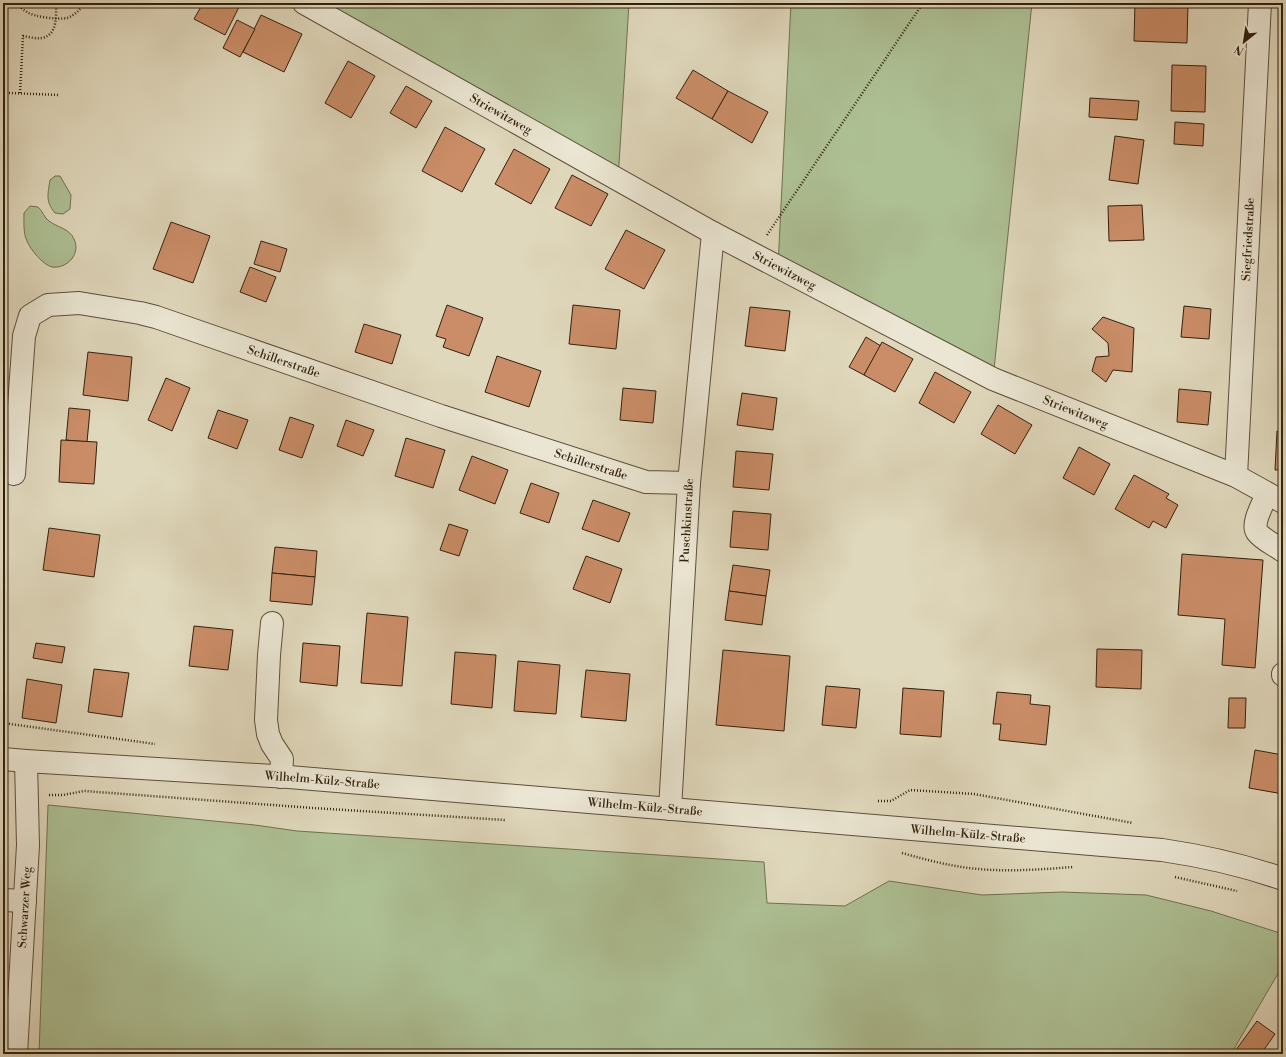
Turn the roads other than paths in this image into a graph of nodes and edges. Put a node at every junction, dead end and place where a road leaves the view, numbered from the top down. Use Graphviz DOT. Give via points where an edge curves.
graph roads {
  1 [pos="304,3"];
  2 [pos="1260,3"];
  3 [pos="713,233"];
  4 [pos="14,474"];
  5 [pos="1236,476"];
  6 [pos="688,483"];
  7 [pos="1275,498"];
  8 [pos="1283,551"];
  9 [pos="272,623"];
  10 [pos="3,759"];
  11 [pos="26,761"];
  12 [pos="281,777"];
  13 [pos="670,809"];
  14 [pos="1283,879"];
  15 [pos="3,900"];
  16 [pos="25,900"];
  17 [pos="16,1054"];
  1 -- 3 [label="street, Striewitzweg"];
  2 -- 5 [label="street, Siegfriedstraße"];
  3 -- 5 [label="street, Striewitzweg" via="993,379"];
  3 -- 6 [label="street, Puschkinstraße"];
  4 -- 6 [label="street, Schillerstraße" via="24,336 30,316 48,304 79,303 156,318 441,416 646,482"];
  5 -- 7 [label="street, Striewitzweg"];
  6 -- 13 [label="street, Puschkinstraße"];
  7 -- 8 [label="street" via="1255,522 1255,528 1258,534"];
  9 -- 12 [label="street" via="266,720 272,744 282,759"];
  10 -- 11 [label="street, Wilhelm-Külz-Straße"];
  11 -- 12 [label="street, Wilhelm-Külz-Straße"];
  11 -- 16 [label="street, Schwarzer Weg" via="28,845"];
  12 -- 13 [label="street, Wilhelm-Külz-Straße"];
  13 -- 14 [label="street, Wilhelm-Külz-Straße" via="1162,850 1199,856"];
  15 -- 16 [label="street"];
  16 -- 17 [label="street, Schwarzer Weg"];
}
